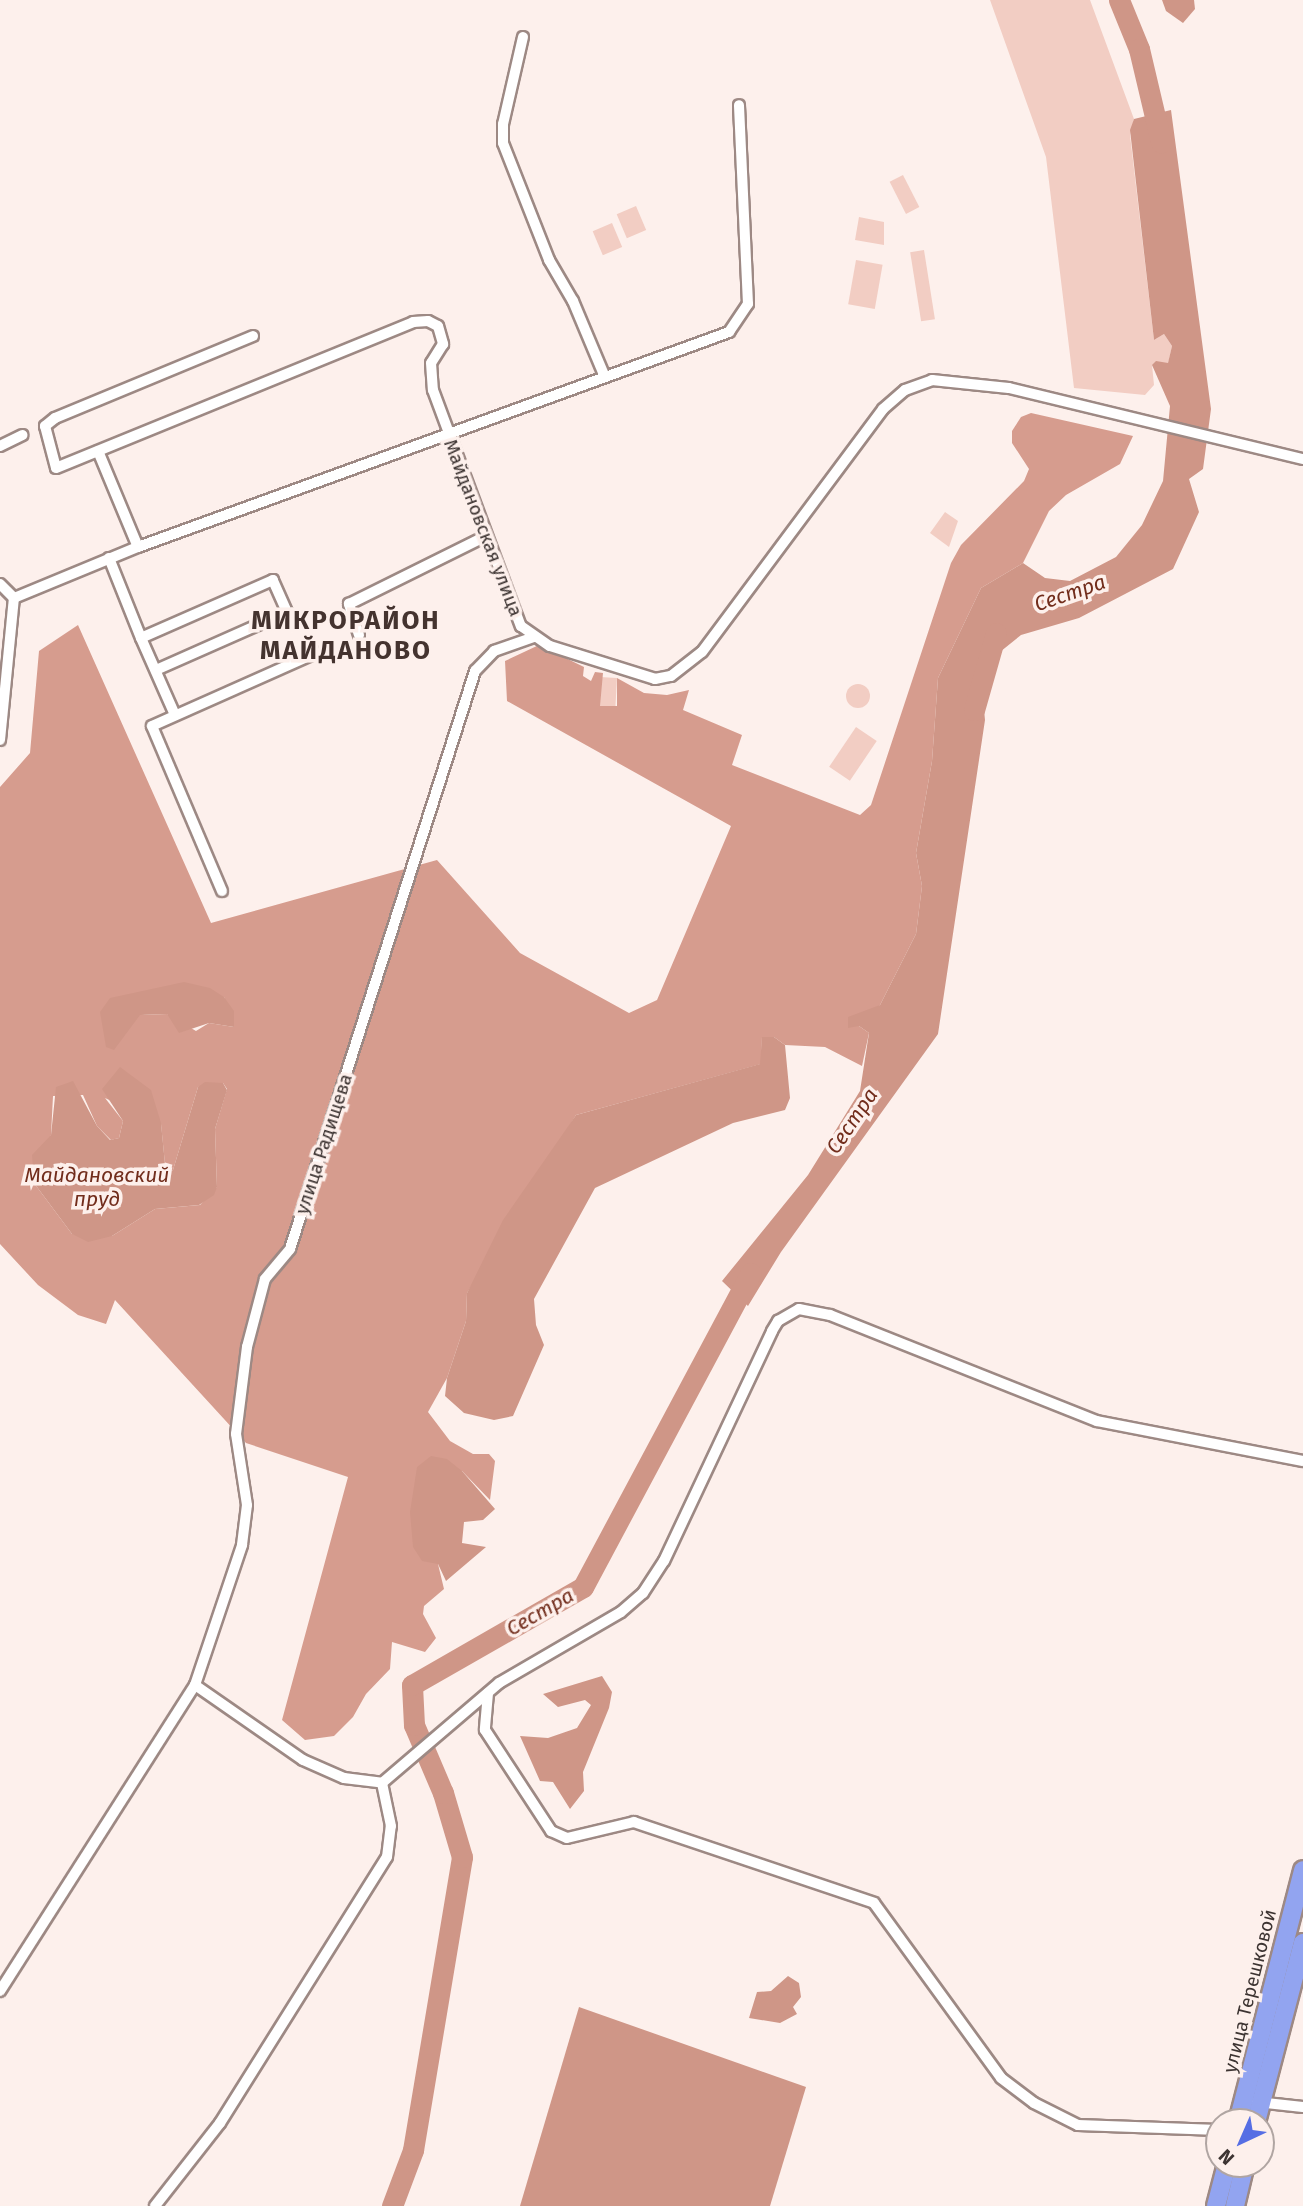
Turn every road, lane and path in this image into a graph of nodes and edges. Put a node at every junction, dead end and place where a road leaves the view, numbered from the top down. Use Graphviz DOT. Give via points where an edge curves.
graph roads {
  1 [pos="523,37"];
  2 [pos="739,105"];
  3 [pos="253,336"];
  4 [pos="605,377"];
  5 [pos="450,432"];
  6 [pos="23,435"];
  7 [pos="0,446"];
  8 [pos="98,451"];
  9 [pos="1303,459"];
  10 [pos="486,536"];
  11 [pos="138,547"];
  12 [pos="109,558"];
  13 [pos="0,584"];
  14 [pos="14,598"];
  15 [pos="359,635"];
  16 [pos="534,637"];
  17 [pos="141,638"];
  18 [pos="316,653"];
  19 [pos="156,670"];
  20 [pos="176,715"];
  21 [pos="0,740"];
  22 [pos="222,891"];
  23 [pos="1303,1461"];
  24 [pos="195,1685"];
  25 [pos="485,1695"];
  26 [pos="382,1783"];
  27 [pos="1303,1870"];
  28 [pos="1303,1943"];
  29 [pos="0,1991"];
  30 [pos="1253,2101"];
  31 [pos="1303,2107"];
  32 [pos="1248,2108"];
  33 [pos="1254,2108"];
  34 [pos="1205,2130"];
  35 [pos="1223,2178"];
  36 [pos="1241,2178"];
  37 [pos="155,2206"];
  38 [pos="1216,2206"];
  39 [pos="1234,2206"];
  1 -- 4 [label="street" via="503,124 503,143 549,260 573,301"];
  2 -- 4 [label="street" via="748,304 743,315 720,337"];
  3 -- 8 [label="street" via="55,418 46,426 56,468"];
  4 -- 5 [label="street"];
  5 -- 8 [label="street" via="433,390 431,363 443,344 438,326 413,322"];
  5 -- 10 [label="street, Майдановская улица"];
  5 -- 11 [label="street, Майдановская улица"];
  6 -- 7 [label="street"];
  8 -- 11 [label="street"];
  9 -- 16 [label="street, Майдановская улица" via="1009,388 944,379 918,385 883,409 720,633 671,676 655,679 604,666"];
  10 -- 15 [label="street" via="349,604"];
  10 -- 16 [label="street, Майдановская улица" via="513,612"];
  11 -- 12 [label="street, Майдановская улица"];
  12 -- 14 [label="street, Майдановская улица"];
  12 -- 17 [label="street"];
  13 -- 14 [label="street"];
  14 -- 21 [label="street"];
  16 -- 24 [label="street, улица Радищева" via="494,651 475,671 290,1249 265,1279 247,1347 236,1434 247,1505 242,1545"];
  17 -- 19 [label="street"];
  17 -- 19 [label="street" via="273,580 288,612"];
  18 -- 20 [label="street"];
  19 -- 20 [label="street"];
  20 -- 22 [label="street" via="152,726"];
  23 -- 25 [label="street" via="1097,1421 830,1315 799,1309 778,1321 664,1561 643,1592 621,1612"];
  24 -- 26 [label="street" via="303,1760 344,1778"];
  24 -- 29 [label="street, улица Радищева"];
  25 -- 26 [label="street"];
  25 -- 34 [label="street" via="485,1730 551,1831 567,1838 634,1822 874,1903 1001,2078 1034,2103 1078,2125"];
  26 -- 37 [label="street" via="391,1826 387,1857 220,2123"];
  27 -- 30 [label="highway, улица Терешковой"];
  28 -- 30 [label="highway, улица Терешковой"];
  30 -- 31 [label="street"];
  30 -- 32 [label="highway, улица Терешковой"];
  30 -- 33 [label="highway, улица Терешковой"];
  35 -- 38 [label="highway"];
  36 -- 39 [label="highway"];
}
